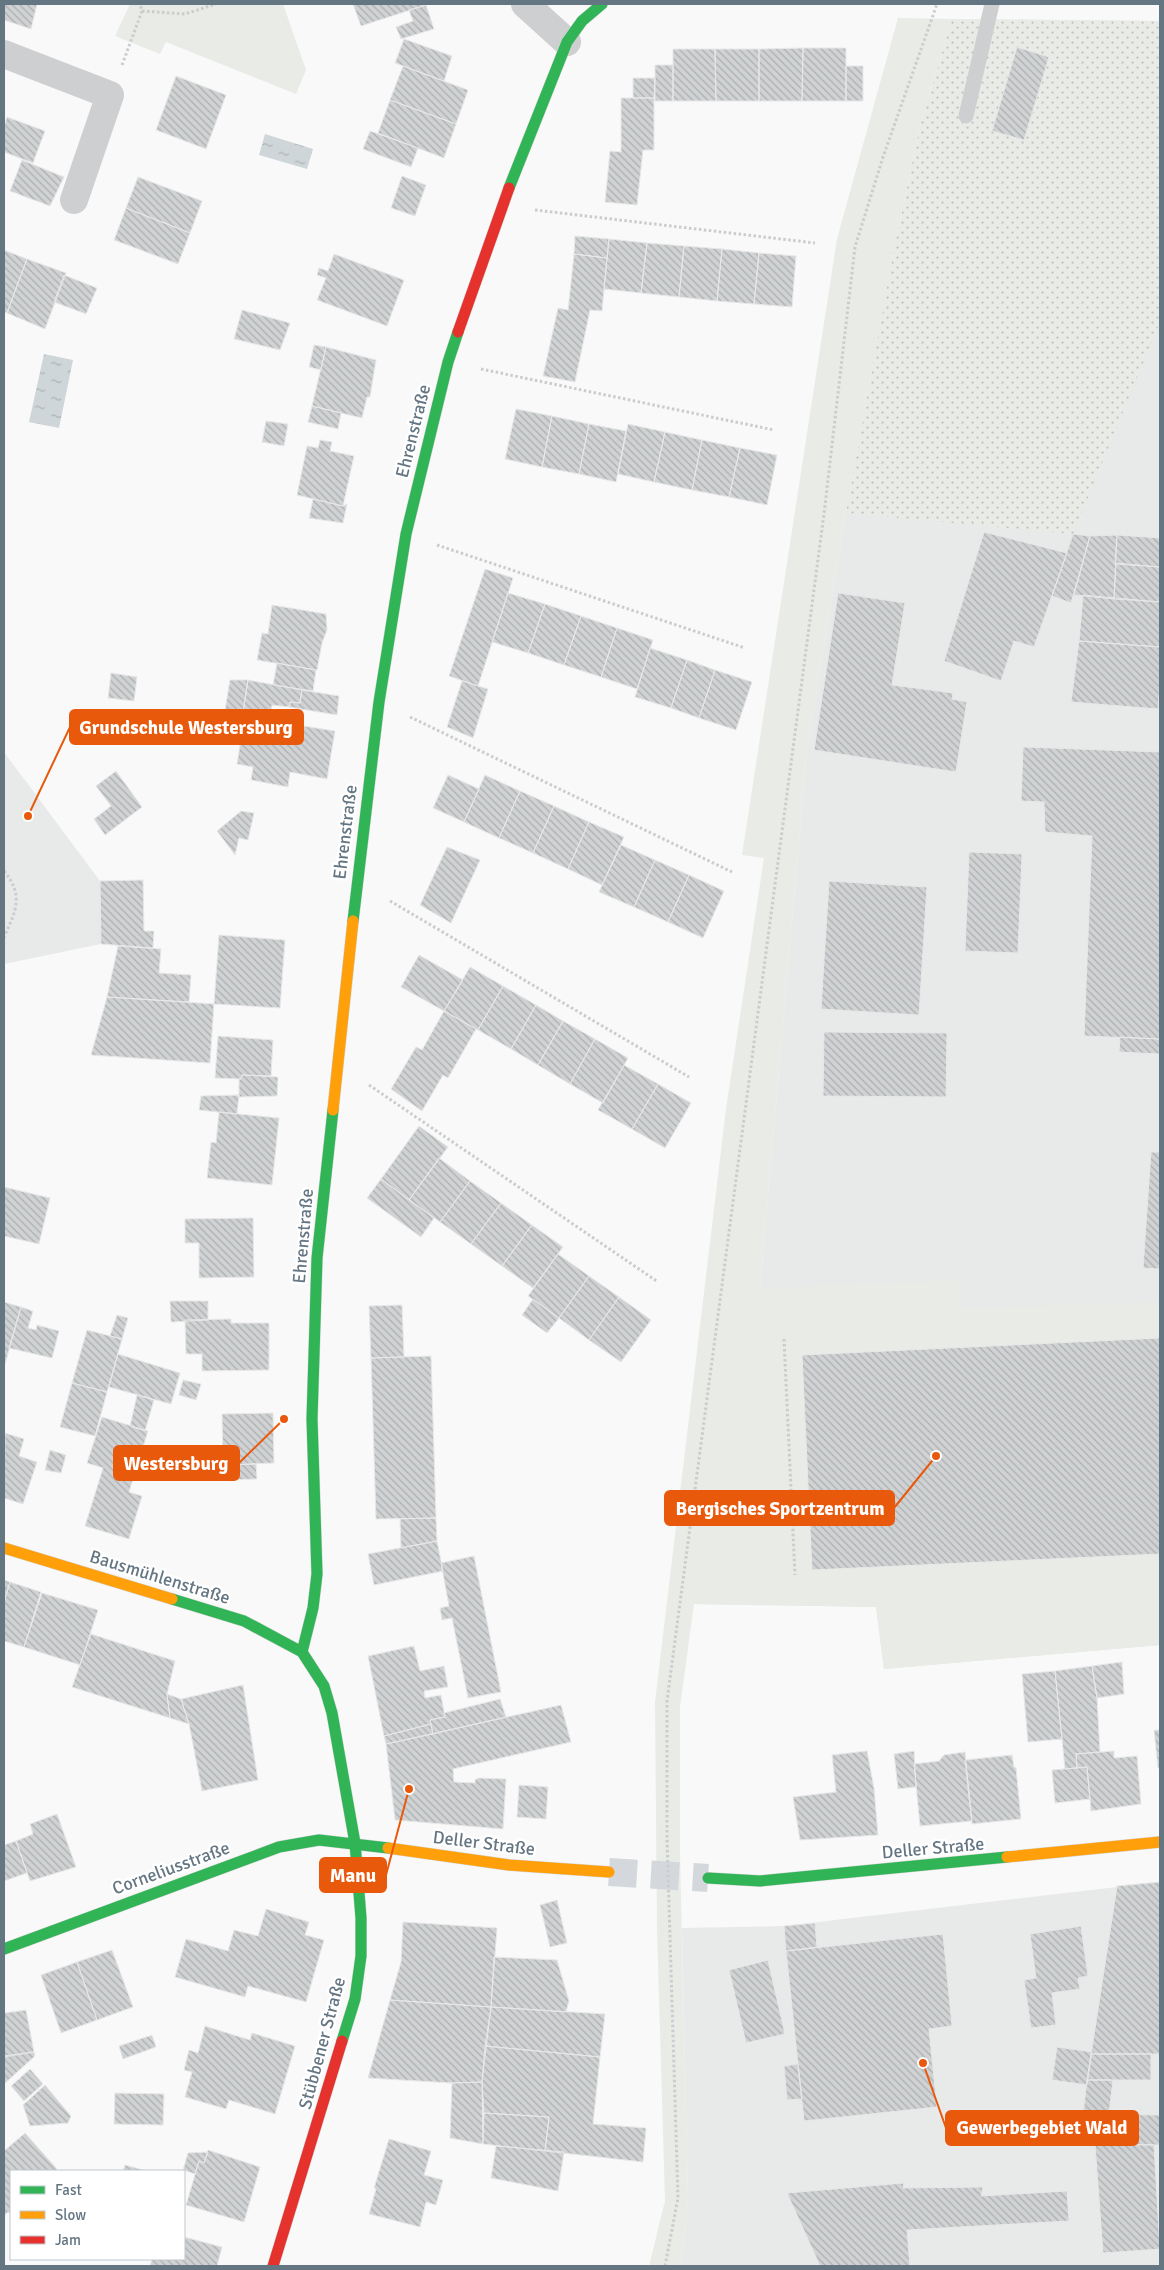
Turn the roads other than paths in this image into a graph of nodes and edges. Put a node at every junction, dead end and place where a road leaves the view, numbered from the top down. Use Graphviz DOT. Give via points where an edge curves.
graph roads {
  1 [pos="526,4"];
  2 [pos="602,4"];
  3 [pos="992,4"];
  4 [pos="567,42"];
  5 [pos="4,54"];
  6 [pos="966,116"];
  7 [pos="74,200"];
  8 [pos="4,1548"];
  9 [pos="302,1652"];
  10 [pos="1160,1842"];
  11 [pos="355,1843"];
  12 [pos="609,1872"];
  13 [pos="708,1878"];
  14 [pos="4,1949"];
  15 [pos="273,2266"];
  1 -- 4 [label="street"];
  2 -- 4 [label="street, Ehrenstraße" via="582,21"];
  3 -- 6 [label="lane"];
  4 -- 9 [label="street, Ehrenstraße" via="502,206 448,362 406,534 379,702 317,1258 312,1419 317,1574"];
  5 -- 7 [label="street" via="110,95"];
  8 -- 9 [label="street, Bausmühlenstraße" via="244,1621"];
  9 -- 11 [label="street, Stübbener Straße" via="324,1686 332,1713"];
  10 -- 13 [label="street, Deller Straße" via="760,1881"];
  11 -- 12 [label="street, Deller Straße" via="509,1866"];
  11 -- 14 [label="street, Corneliusstraße" via="319,1840 279,1847"];
  11 -- 15 [label="street, Stübbener Straße" via="361,1913 356,1999"];
}
